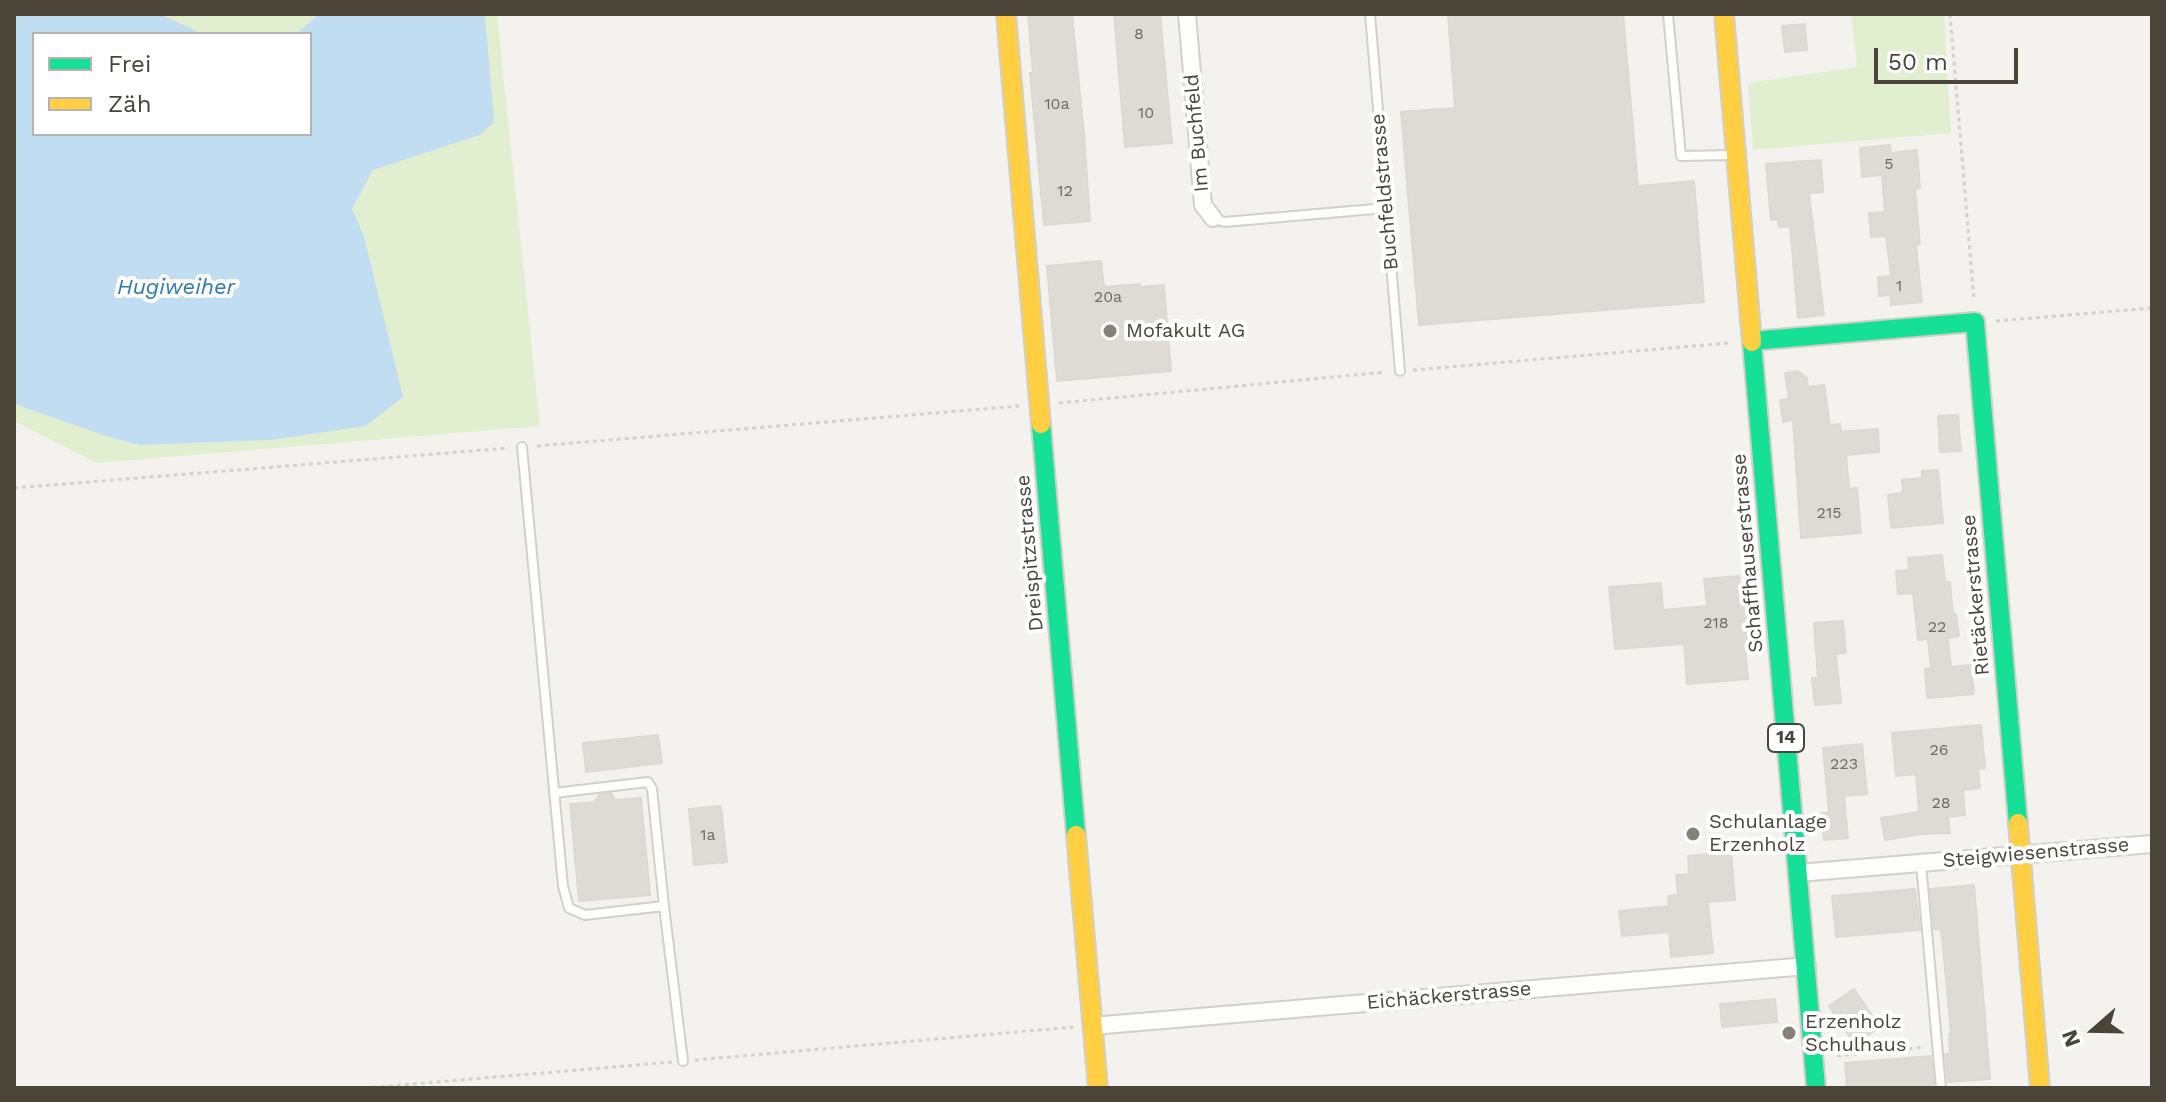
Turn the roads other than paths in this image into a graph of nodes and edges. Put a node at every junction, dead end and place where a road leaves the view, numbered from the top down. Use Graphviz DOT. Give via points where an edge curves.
graph roads {
  1 [pos="1006,14"];
  2 [pos="1187,14"];
  3 [pos="1370,14"];
  4 [pos="1668,14"];
  5 [pos="1724,14"];
  6 [pos="1736,155"];
  7 [pos="1386,208"];
  8 [pos="1213,218"];
  9 [pos="1752,341"];
  10 [pos="1400,371"];
  11 [pos="522,447"];
  12 [pos="554,793"];
  13 [pos="2152,844"];
  14 [pos="2019,855"];
  15 [pos="1921,863"];
  16 [pos="1798,873"];
  17 [pos="664,906"];
  18 [pos="1807,966"];
  19 [pos="1092,1026"];
  20 [pos="683,1061"];
  21 [pos="1098,1088"];
  22 [pos="1816,1088"];
  23 [pos="1941,1088"];
  24 [pos="2040,1088"];
  1 -- 19 [label="street, Dreispitzstrasse"];
  2 -- 8 [label="street, Im Buchfeld" via="1203,205"];
  3 -- 7 [label="lane, Buchfeldstrasse"];
  4 -- 6 [label="lane" via="1681,156"];
  5 -- 6 [label="street, Schaffhauserstrasse / 14"];
  6 -- 9 [label="street, Schaffhauserstrasse / 14"];
  7 -- 8 [label="lane, Im Buchfeld" via="1224,222"];
  7 -- 10 [label="lane, Buchfeldstrasse"];
  9 -- 14 [label="street, Rietäckerstrasse" via="1975,322"];
  9 -- 16 [label="street, Schaffhauserstrasse / 14"];
  11 -- 12 [label="lane"];
  12 -- 17 [label="lane" via="569,908 585,915"];
  12 -- 17 [label="lane" via="648,782"];
  13 -- 14 [label="street, Steigwiesenstrasse"];
  14 -- 15 [label="street, Steigwiesenstrasse"];
  14 -- 24 [label="street, Rietäckerstrasse"];
  15 -- 16 [label="street, Steigwiesenstrasse"];
  15 -- 23 [label="lane, Steigwiesenstrasse"];
  16 -- 18 [label="street, Schaffhauserstrasse / 14"];
  17 -- 20 [label="lane"];
  18 -- 19 [label="street, Eichäckerstrasse"];
  18 -- 22 [label="street, Schaffhauserstrasse / 14"];
  19 -- 21 [label="street, Dreispitzstrasse"];
}
